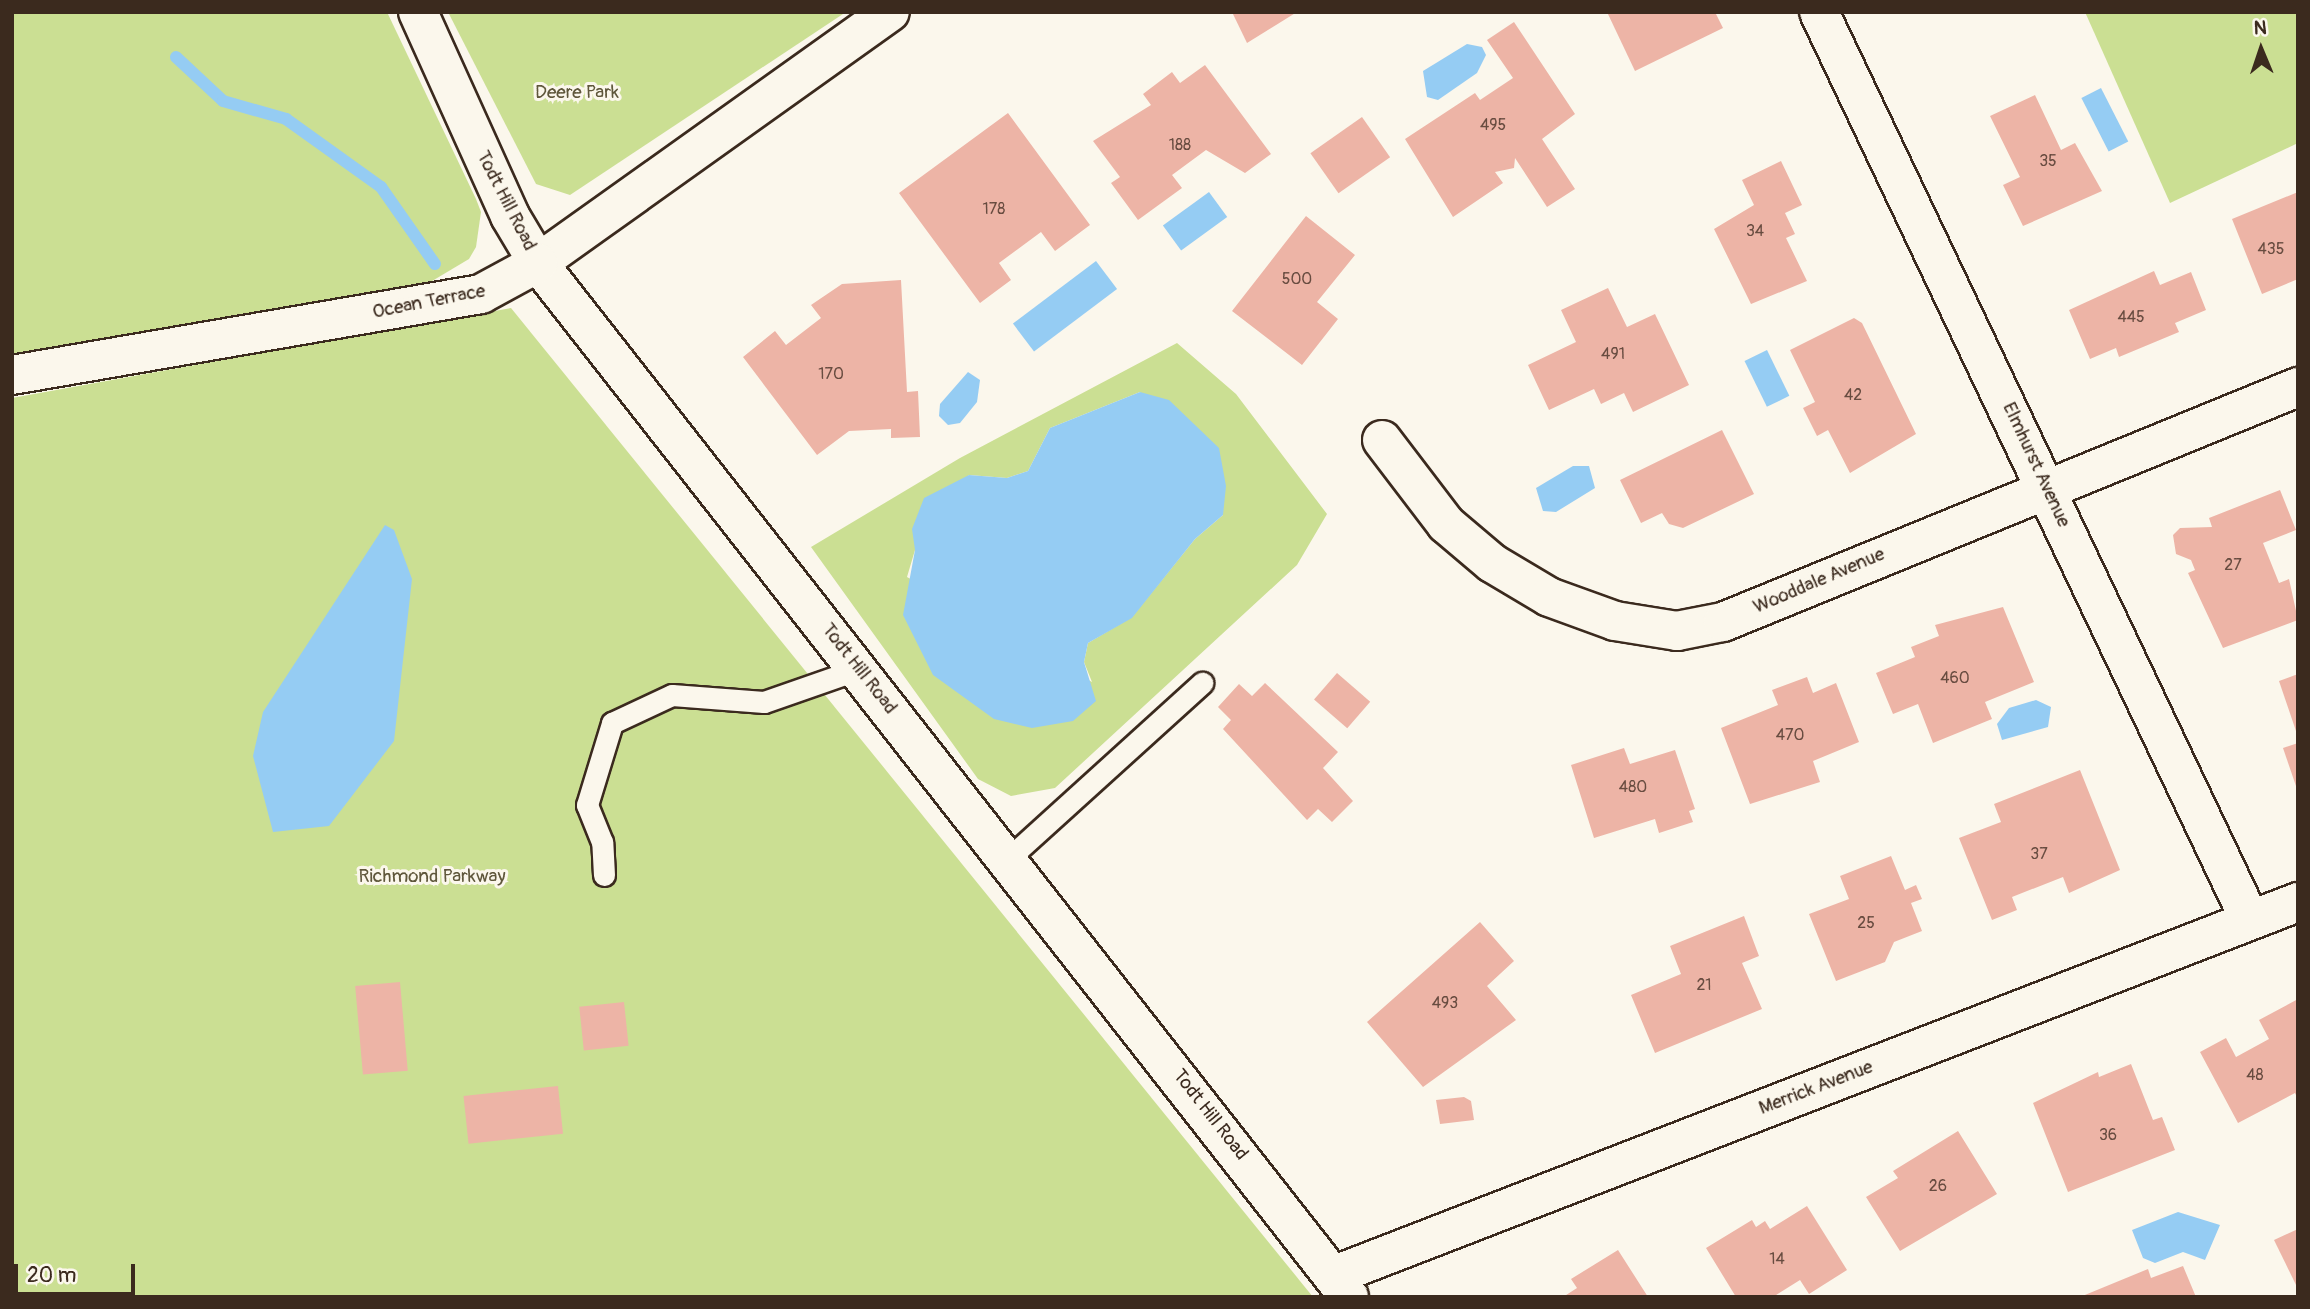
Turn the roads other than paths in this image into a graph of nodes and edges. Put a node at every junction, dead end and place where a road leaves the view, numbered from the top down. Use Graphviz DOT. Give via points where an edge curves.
graph roads {
  1 [pos="418,12"];
  2 [pos="890,12"];
  3 [pos="1819,12"];
  4 [pos="538,263"];
  5 [pos="12,375"];
  6 [pos="2298,387"];
  7 [pos="1382,440"];
  8 [pos="2047,488"];
  9 [pos="859,669"];
  10 [pos="1202,683"];
  11 [pos="1009,858"];
  12 [pos="604,875"];
  13 [pos="2298,902"];
  14 [pos="2250,920"];
  15 [pos="1342,1286"];
  1 -- 4 [label="street, Todt Hill Road" via="510,216"];
  2 -- 4 [label="street, Ocean Terrace"];
  3 -- 8 [label="street, Elmhurst Avenue"];
  4 -- 5 [label="street, Ocean Terrace" via="481,294"];
  4 -- 9 [label="street, Todt Hill Road"];
  6 -- 8 [label="street, Wooddale Avenue"];
  7 -- 8 [label="street, Wooddale Avenue" via="1446,524 1492,564 1549,597 1615,621 1677,631 1723,622"];
  8 -- 14 [label="street, Elmhurst Avenue"];
  9 -- 11 [label="street, Todt Hill Road"];
  9 -- 12 [label="lane" via="764,702 672,695 612,723 587,805 602,842"];
  10 -- 11 [label="lane"];
  11 -- 15 [label="street, Todt Hill Road"];
  13 -- 14 [label="street, Merrick Avenue"];
  14 -- 15 [label="street, Merrick Avenue"];
}
